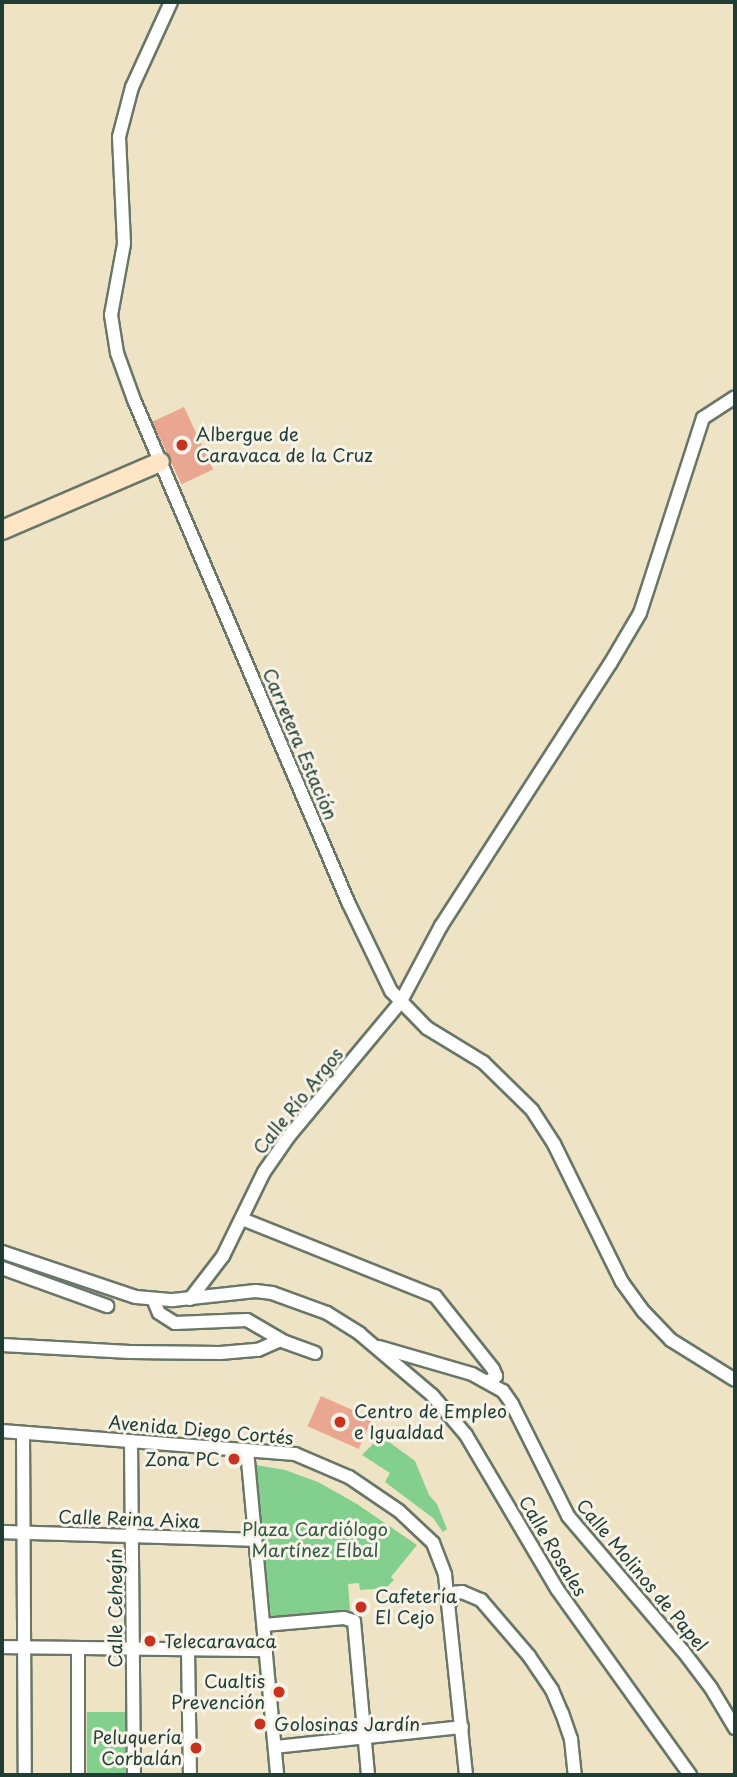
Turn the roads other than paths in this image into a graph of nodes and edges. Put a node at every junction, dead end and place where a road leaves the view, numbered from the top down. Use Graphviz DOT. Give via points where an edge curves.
graph roads {
  1 [pos="171,2"];
  2 [pos="735,397"];
  3 [pos="160,461"];
  4 [pos="2,530"];
  5 [pos="400,1003"];
  6 [pos="242,1219"];
  7 [pos="2,1252"];
  8 [pos="2,1268"];
  9 [pos="153,1299"];
  10 [pos="190,1299"];
  11 [pos="107,1306"];
  12 [pos="281,1340"];
  13 [pos="2,1345"];
  14 [pos="375,1346"];
  15 [pos="315,1353"];
  16 [pos="735,1380"];
  17 [pos="489,1381"];
  18 [pos="2,1432"];
  19 [pos="23,1433"];
  20 [pos="131,1441"];
  21 [pos="247,1450"];
  22 [pos="2,1532"];
  23 [pos="22,1532"];
  24 [pos="132,1538"];
  25 [pos="254,1540"];
  26 [pos="449,1604"];
  27 [pos="264,1625"];
  28 [pos="24,1646"];
  29 [pos="2,1647"];
  30 [pos="78,1649"];
  31 [pos="132,1650"];
  32 [pos="188,1650"];
  33 [pos="266,1650"];
  34 [pos="462,1727"];
  35 [pos="735,1728"];
  36 [pos="364,1738"];
  37 [pos="275,1747"];
  38 [pos="25,1775"];
  39 [pos="78,1775"];
  40 [pos="134,1775"];
  41 [pos="190,1775"];
  42 [pos="277,1775"];
  43 [pos="368,1775"];
  44 [pos="466,1775"];
  45 [pos="575,1775"];
  46 [pos="690,1775"];
  1 -- 3 [label="street, Carretera Estación" via="122,118 124,244 111,316 117,352"];
  2 -- 5 [label="street, Calle Río Argos" via="703,418 640,613 441,926"];
  3 -- 4 [label="street"];
  3 -- 5 [label="street, Carretera Estación" via="369,951"];
  5 -- 6 [label="street, Calle Río Argos" via="289,1136 264,1172"];
  5 -- 16 [label="street, Carretera Estación" via="427,1028 483,1062 532,1110 554,1144 622,1282 644,1312 671,1340"];
  6 -- 10 [label="street, Calle Río Argos" via="223,1256"];
  6 -- 17 [label="street" via="435,1296 494,1369 496,1376"];
  7 -- 9 [label="street, Calle Molinos de Papel" via="108,1290"];
  8 -- 11 [label="street"];
  9 -- 10 [label="street, Calle Molinos de Papel"];
  9 -- 12 [label="street" via="159,1313 175,1322 247,1320"];
  10 -- 14 [label="street, Calle Molinos de Papel" via="272,1293 327,1313"];
  12 -- 13 [label="street" via="258,1350 220,1353"];
  12 -- 15 [label="street"];
  14 -- 17 [label="street, Calle Molinos de Papel"];
  14 -- 46 [label="street, Calle Rosales" via="432,1395 466,1435 557,1589"];
  17 -- 35 [label="street, Calle Molinos de Papel" via="512,1404 568,1516 683,1651"];
  18 -- 19 [label="street, Avenida Diego Cortés"];
  19 -- 20 [label="street, Avenida Diego Cortés"];
  19 -- 23 [label="street"];
  20 -- 21 [label="street, Avenida Diego Cortés"];
  20 -- 24 [label="street, Calle Cehegín"];
  21 -- 25 [label="street"];
  21 -- 26 [label="street, Avenida Diego Cortés" via="295,1454 349,1477 399,1511 433,1543"];
  22 -- 23 [label="street, Calle Reina Aixa"];
  23 -- 24 [label="street, Calle Reina Aixa"];
  23 -- 28 [label="street"];
  24 -- 25 [label="street, Calle Reina Aixa"];
  24 -- 31 [label="street, Calle Cehegín"];
  25 -- 27 [label="street"];
  26 -- 34 [label="street, Avenida Diego Cortés"];
  26 -- 45 [label="street" via="456,1592 462,1591 481,1600 528,1656 562,1713"];
  27 -- 33 [label="street"];
  27 -- 36 [label="street" via="338,1618 354,1621"];
  28 -- 29 [label="street"];
  28 -- 30 [label="street"];
  28 -- 38 [label="street"];
  30 -- 31 [label="street"];
  30 -- 39 [label="street"];
  31 -- 32 [label="street"];
  31 -- 40 [label="street, Calle Cehegín"];
  32 -- 33 [label="street"];
  32 -- 41 [label="street"];
  33 -- 37 [label="street"];
  34 -- 36 [label="street"];
  34 -- 44 [label="street, Avenida Diego Cortés"];
  36 -- 37 [label="street"];
  36 -- 43 [label="street"];
  37 -- 42 [label="street"];
}
